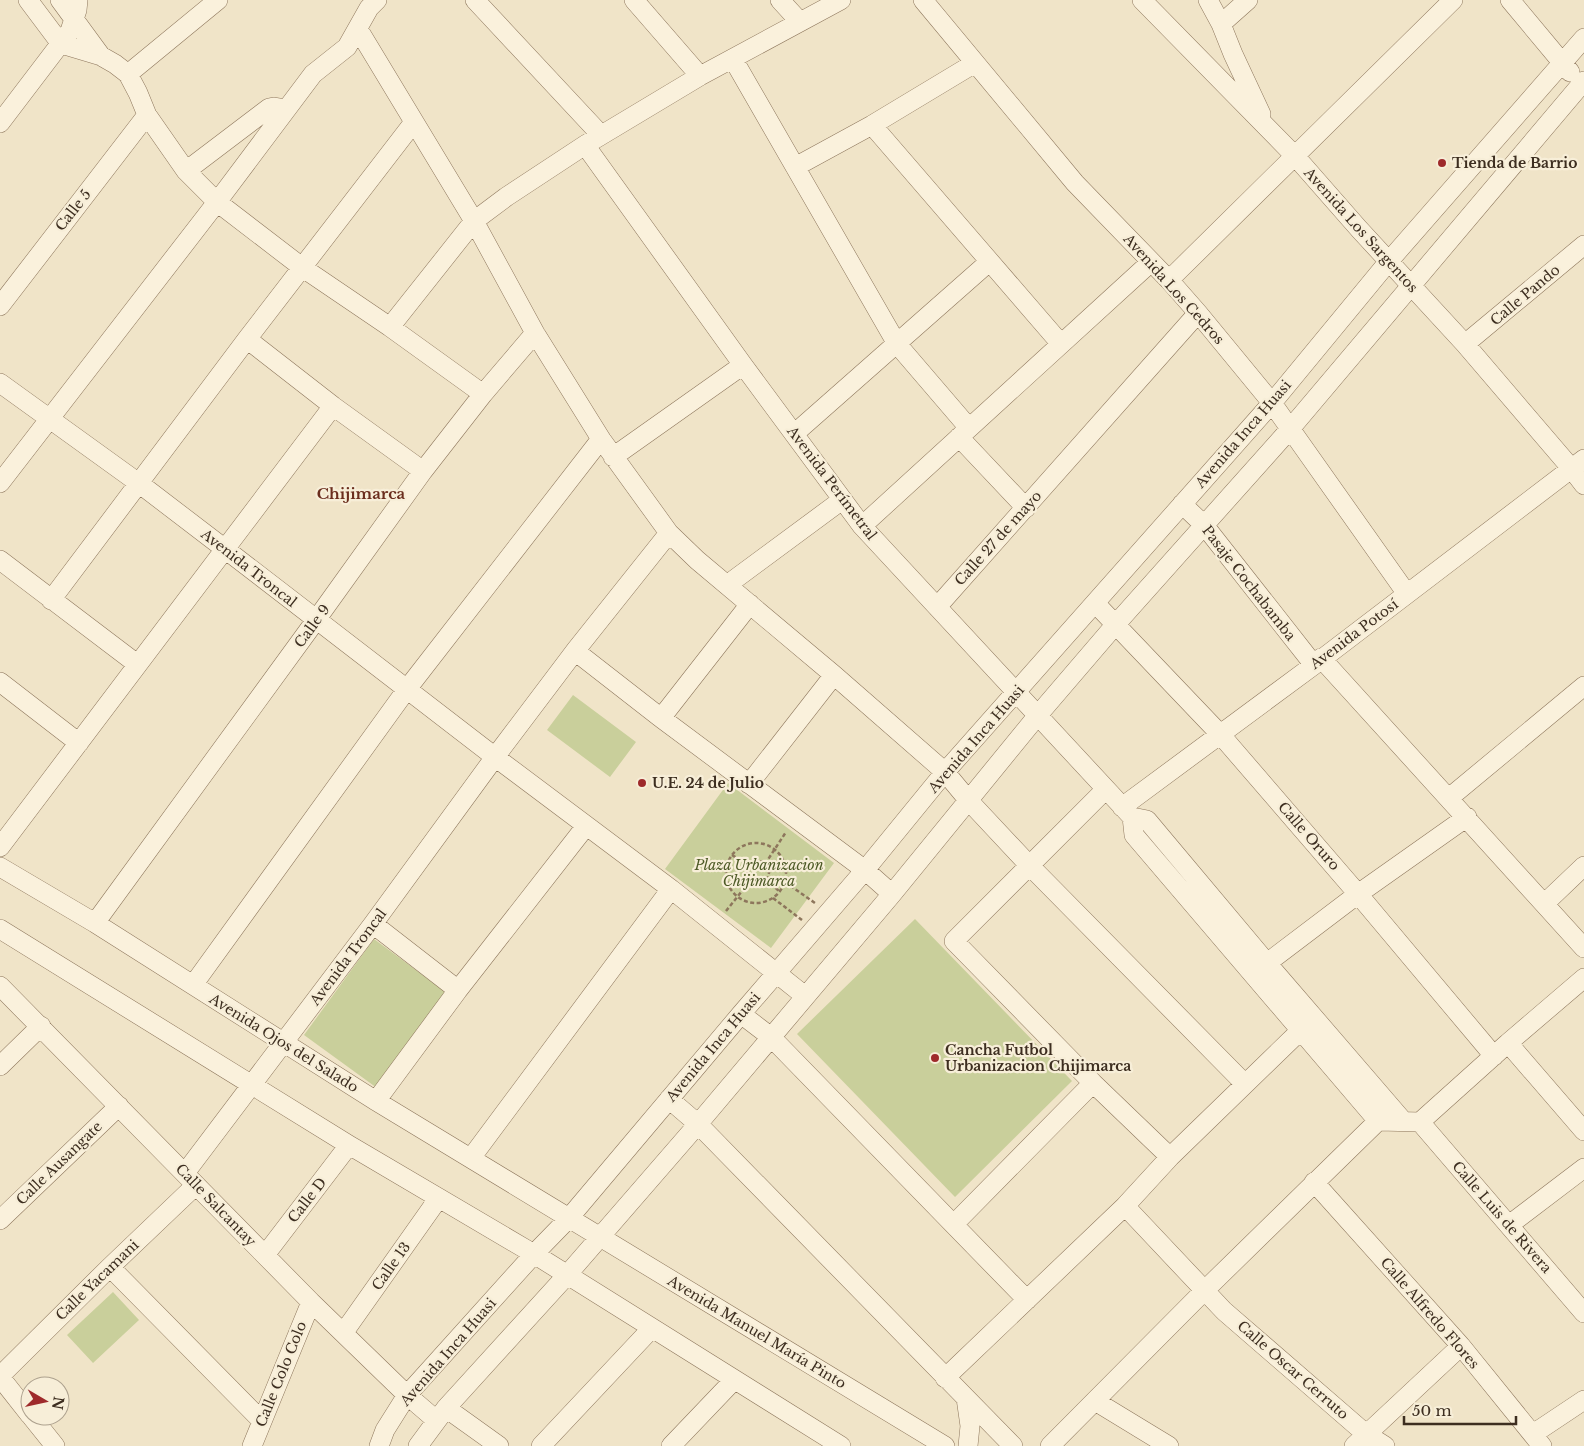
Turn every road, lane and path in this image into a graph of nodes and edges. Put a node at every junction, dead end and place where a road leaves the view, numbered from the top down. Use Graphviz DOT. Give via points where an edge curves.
graph roads {
  1 [pos="28,0"];
  2 [pos="60,0"];
  3 [pos="78,0"];
  4 [pos="218,0"];
  5 [pos="377,0"];
  6 [pos="475,0"];
  7 [pos="634,0"];
  8 [pos="780,0"];
  9 [pos="841,0"];
  10 [pos="923,0"];
  11 [pos="1142,0"];
  12 [pos="1208,0"];
  13 [pos="1248,0"];
  14 [pos="1453,0"];
  15 [pos="1510,0"];
  16 [pos="75,20"];
  17 [pos="800,22"];
  18 [pos="1221,24"];
  19 [pos="358,28"];
  20 [pos="1584,38"];
  21 [pos="61,44"];
  22 [pos="101,56"];
  23 [pos="733,59"];
  24 [pos="975,63"];
  25 [pos="1562,64"];
  26 [pos="128,74"];
  27 [pos="700,76"];
  28 [pos="1583,85"];
  29 [pos="286,110"];
  30 [pos="147,115"];
  31 [pos="414,122"];
  32 [pos="0,123"];
  33 [pos="872,125"];
  34 [pos="1268,128"];
  35 [pos="593,140"];
  36 [pos="1295,156"];
  37 [pos="795,167"];
  38 [pos="186,171"];
  39 [pos="217,202"];
  40 [pos="474,221"];
  41 [pos="1584,246"];
  42 [pos="1389,261"];
  43 [pos="989,262"];
  44 [pos="1151,262"];
  45 [pos="303,268"];
  46 [pos="1169,280"];
  47 [pos="1412,285"];
  48 [pos="0,306"];
  49 [pos="1198,313"];
  50 [pos="390,327"];
  51 [pos="535,333"];
  52 [pos="247,339"];
  53 [pos="898,344"];
  54 [pos="1060,344"];
  55 [pos="1465,344"];
  56 [pos="743,365"];
  57 [pos="0,383"];
  58 [pos="483,394"];
  59 [pos="1272,403"];
  60 [pos="333,406"];
  61 [pos="48,419"];
  62 [pos="1290,429"];
  63 [pos="964,433"];
  64 [pos="794,434"];
  65 [pos="601,439"];
  66 [pos="613,457"];
  67 [pos="1578,463"];
  68 [pos="423,471"];
  69 [pos="0,483"];
  70 [pos="140,484"];
  71 [pos="1584,485"];
  72 [pos="842,500"];
  73 [pos="1182,504"];
  74 [pos="1026,508"];
  75 [pos="1204,525"];
  76 [pos="862,526"];
  77 [pos="669,533"];
  78 [pos="225,548"];
  79 [pos="0,560"];
  80 [pos="727,585"];
  81 [pos="1407,594"];
  82 [pos="51,600"];
  83 [pos="1095,603"];
  84 [pos="750,604"];
  85 [pos="937,607"];
  86 [pos="316,620"];
  87 [pos="1116,624"];
  88 [pos="575,651"];
  89 [pos="1318,662"];
  90 [pos="137,664"];
  91 [pos="834,675"];
  92 [pos="0,682"];
  93 [pos="1584,687"];
  94 [pos="407,689"];
  95 [pos="1016,694"];
  96 [pos="1038,715"];
  97 [pos="661,718"];
  98 [pos="1220,734"];
  99 [pos="79,743"];
  100 [pos="494,757"];
  101 [pos="945,772"];
  102 [pos="749,784"];
  103 [pos="1106,789"];
  104 [pos="1449,798"];
  105 [pos="969,801"];
  106 [pos="1127,812"];
  107 [pos="1467,817"];
  108 [pos="796,819"];
  109 [pos="586,826"];
  110 [pos="0,847"];
  111 [pos="776,849"];
  112 [pos="732,854"];
  113 [pos="766,864"];
  114 [pos="1029,865"];
  115 [pos="749,866"];
  116 [pos="1584,866"];
  117 [pos="0,867"];
  118 [pos="865,870"];
  119 [pos="766,879"];
  120 [pos="750,881"];
  121 [pos="785,882"];
  122 [pos="671,889"];
  123 [pos="780,892"];
  124 [pos="892,894"];
  125 [pos="1358,894"];
  126 [pos="737,897"];
  127 [pos="773,898"];
  128 [pos="1544,904"];
  129 [pos="828,913"];
  130 [pos="95,923"];
  131 [pos="373,924"];
  132 [pos="715,924"];
  133 [pos="0,929"];
  134 [pos="813,930"];
  135 [pos="1584,948"];
  136 [pos="1267,963"];
  137 [pos="776,972"];
  138 [pos="1584,978"];
  139 [pos="193,984"];
  140 [pos="0,986"];
  141 [pos="458,990"];
  142 [pos="805,996"];
  143 [pos="740,1014"];
  144 [pos="41,1026"];
  145 [pos="1300,1031"];
  146 [pos="770,1037"];
  147 [pos="284,1042"];
  148 [pos="1508,1043"];
  149 [pos="1494,1056"];
  150 [pos="0,1066"];
  151 [pos="1093,1083"];
  152 [pos="252,1084"];
  153 [pos="1246,1084"];
  154 [pos="669,1099"];
  155 [pos="376,1101"];
  156 [pos="119,1106"];
  157 [pos="1378,1121"];
  158 [pos="1412,1122"];
  159 [pos="698,1124"];
  160 [pos="1584,1130"];
  161 [pos="349,1145"];
  162 [pos="1170,1157"];
  163 [pos="471,1158"];
  164 [pos="1584,1168"];
  165 [pos="190,1179"];
  166 [pos="1314,1182"];
  167 [pos="438,1199"];
  168 [pos="1125,1206"];
  169 [pos="569,1218"];
  170 [pos="0,1220"];
  171 [pos="954,1224"];
  172 [pos="1508,1225"];
  173 [pos="600,1237"];
  174 [pos="534,1254"];
  175 [pos="265,1255"];
  176 [pos="110,1267"];
  177 [pos="567,1275"];
  178 [pos="1204,1291"];
  179 [pos="1027,1300"];
  180 [pos="311,1302"];
  181 [pos="1584,1313"];
  182 [pos="652,1328"];
  183 [pos="344,1332"];
  184 [pos="1461,1346"];
  185 [pos="0,1377"];
  186 [pos="945,1378"];
  187 [pos="734,1380"];
  188 [pos="408,1394"];
  189 [pos="966,1398"];
  190 [pos="1584,1400"];
  191 [pos="1095,1401"];
  192 [pos="20,1402"];
  193 [pos="441,1414"];
  194 [pos="261,1420"];
  195 [pos="39,1426"];
  196 [pos="1360,1440"];
  197 [pos="1537,1440"];
  198 [pos="830,1443"];
  199 [pos="55,1446"];
  200 [pos="252,1446"];
  201 [pos="378,1446"];
  202 [pos="418,1446"];
  203 [pos="499,1446"];
  204 [pos="541,1446"];
  205 [pos="671,1446"];
  206 [pos="945,1446"];
  207 [pos="968,1446"];
  208 [pos="1013,1446"];
  209 [pos="1050,1446"];
  210 [pos="1169,1446"];
  211 [pos="1385,1446"];
  1 -- 21 [label="street"];
  2 -- 16 [label="street"];
  3 -- 16 [label="street"];
  4 -- 26 [label="street"];
  5 -- 19 [label="street"];
  6 -- 35 [label="street, Avenida Perímetral"];
  7 -- 27 [label="street"];
  8 -- 17 [label="street"];
  9 -- 17 [label="street"];
  10 -- 24 [label="street, Avenida Los Cedros"];
  11 -- 34 [label="street, Avenida Los Sargentos"];
  12 -- 18 [label="street"];
  13 -- 18 [label="street"];
  14 -- 36 [label="street"];
  15 -- 25 [label="street"];
  16 -- 21 [label="street"];
  16 -- 22 [label="street"];
  17 -- 23 [label="street"];
  18 -- 34 [label="street"];
  19 -- 29 [label="street" via="347,47 312,74"];
  19 -- 31 [label="street"];
  20 -- 25 [label="street, Avenida Inca Huasi"];
  21 -- 22 [label="street"];
  21 -- 32 [label="street"];
  22 -- 26 [label="street"];
  23 -- 27 [label="street"];
  23 -- 37 [label="street"];
  24 -- 33 [label="street"];
  24 -- 44 [label="street, Avenida Los Cedros" via="1075,183"];
  25 -- 28 [label="street"];
  25 -- 42 [label="street, Avenida Inca Huasi"];
  26 -- 30 [label="street"];
  27 -- 35 [label="street"];
  28 -- 47 [label="street"];
  29 -- 38 [label="street" via="274,106 269,108"];
  29 -- 39 [label="street"];
  30 -- 38 [label="street"];
  30 -- 48 [label="street, Calle 5"];
  31 -- 40 [label="street"];
  31 -- 45 [label="street"];
  33 -- 37 [label="street"];
  33 -- 43 [label="street"];
  34 -- 36 [label="street, Avenida Los Sargentos"];
  35 -- 40 [label="street"];
  35 -- 56 [label="street, Avenida Perímetral"];
  36 -- 42 [label="street, Avenida Los Sargentos"];
  36 -- 46 [label="street"];
  37 -- 53 [label="street"];
  38 -- 39 [label="street"];
  39 -- 45 [label="street"];
  39 -- 61 [label="street"];
  40 -- 50 [label="street"];
  40 -- 51 [label="street"];
  41 -- 55 [label="street, Calle Pando"];
  42 -- 47 [label="street, Avenida Los Sargentos"];
  42 -- 59 [label="street, Avenida Inca Huasi"];
  43 -- 53 [label="street"];
  43 -- 54 [label="street"];
  44 -- 46 [label="street, Avenida Los Cedros"];
  44 -- 54 [label="street"];
  45 -- 50 [label="street"];
  45 -- 52 [label="street"];
  46 -- 49 [label="street, Avenida Los Cedros"];
  47 -- 55 [label="street, Avenida Los Sargentos"];
  47 -- 62 [label="street"];
  49 -- 59 [label="street, Avenida Los Cedros"];
  49 -- 74 [label="street, Calle 27 de mayo"];
  50 -- 58 [label="street"];
  51 -- 58 [label="street, Calle 9"];
  51 -- 65 [label="street"];
  52 -- 60 [label="street"];
  52 -- 70 [label="street"];
  53 -- 63 [label="street"];
  53 -- 64 [label="street"];
  54 -- 63 [label="street"];
  55 -- 67 [label="street, Avenida Los Sargentos"];
  56 -- 64 [label="street, Avenida Perímetral"];
  56 -- 66 [label="street"];
  57 -- 61 [label="street, Avenida Troncal"];
  58 -- 68 [label="street, Calle 9"];
  59 -- 62 [label="street, Avenida Los Cedros"];
  59 -- 73 [label="street, Avenida Inca Huasi"];
  60 -- 68 [label="street"];
  60 -- 78 [label="street"];
  61 -- 69 [label="street"];
  61 -- 70 [label="street, Avenida Troncal"];
  62 -- 75 [label="street"];
  62 -- 81 [label="street, Avenida Los Cedros"];
  63 -- 74 [label="street"];
  63 -- 76 [label="street"];
  64 -- 72 [label="street, Avenida Perímetral"];
  65 -- 66 [label="street"];
  65 -- 94 [label="street"];
  66 -- 77 [label="street"];
  67 -- 71 [label="street, Avenida Los Sargentos"];
  67 -- 81 [label="street, Avenida Potosí"];
  68 -- 86 [label="street, Calle 9"];
  70 -- 78 [label="street, Avenida Troncal"];
  70 -- 82 [label="street"];
  72 -- 76 [label="street, Avenida Perímetral"];
  72 -- 80 [label="street"];
  73 -- 75 [label="street, Pasaje Cochabamba"];
  73 -- 83 [label="street, Avenida Inca Huasi"];
  74 -- 85 [label="street, Calle 27 de mayo"];
  75 -- 87 [label="street"];
  75 -- 89 [label="street, Pasaje Cochabamba"];
  76 -- 85 [label="street, Avenida Perímetral"];
  77 -- 80 [label="street"];
  77 -- 88 [label="street, Avenida Troncal"];
  78 -- 86 [label="street, Avenida Troncal"];
  78 -- 90 [label="street"];
  79 -- 82 [label="street"];
  80 -- 84 [label="street"];
  81 -- 89 [label="street, Avenida Potosí"];
  82 -- 90 [label="street"];
  83 -- 87 [label="street, Calle Oruro"];
  83 -- 95 [label="street, Avenida Inca Huasi"];
  84 -- 91 [label="street"];
  84 -- 97 [label="street"];
  85 -- 95 [label="street, Avenida Perímetral"];
  86 -- 94 [label="street, Avenida Troncal"];
  86 -- 130 [label="street, Calle 9"];
  87 -- 96 [label="street"];
  87 -- 98 [label="street, Calle Oruro"];
  88 -- 97 [label="street"];
  88 -- 100 [label="street, Avenida Troncal"];
  89 -- 98 [label="street, Avenida Potosí"];
  89 -- 104 [label="street, Pasaje Cochabamba"];
  90 -- 99 [label="street"];
  91 -- 101 [label="street"];
  91 -- 102 [label="street"];
  92 -- 99 [label="street"];
  93 -- 104 [label="street"];
  94 -- 100 [label="street, Avenida Troncal"];
  94 -- 139 [label="street"];
  95 -- 96 [label="street, Avenida Perímetral"];
  95 -- 101 [label="street, Avenida Inca Huasi"];
  96 -- 103 [label="street, Avenida Perímetral"];
  96 -- 105 [label="street"];
  97 -- 102 [label="street"];
  98 -- 106 [label="street, Avenida Potosí"];
  98 -- 125 [label="street, Calle Oruro"];
  99 -- 110 [label="street"];
  100 -- 109 [label="street, Avenida Troncal"];
  100 -- 131 [label="street, Avenida Troncal"];
  101 -- 105 [label="street"];
  101 -- 118 [label="street, Avenida Inca Huasi"];
  102 -- 108 [label="street"];
  103 -- 106 [label="street, Avenida Perímetral"];
  103 -- 114 [label="street"];
  104 -- 107 [label="street, Pasaje Cochabamba"];
  105 -- 114 [label="street"];
  105 -- 124 [label="street"];
  106 -- 136 [label="street, Calle Luis de Rivera" via="1148,820"];
  106 -- 145 [label="street" via="1134,835"];
  107 -- 125 [label="street"];
  107 -- 128 [label="street, Pasaje Cochabamba"];
  108 -- 111 [label="path"];
  108 -- 118 [label="street"];
  109 -- 122 [label="street, Avenida Troncal"];
  109 -- 141 [label="street"];
  111 -- 112 [label="path" via="762,843 751,843"];
  111 -- 113 [label="path"];
  111 -- 121 [label="path" via="785,862"];
  112 -- 115 [label="path"];
  112 -- 126 [label="path" via="726,871 727,880"];
  113 -- 115 [label="path" via="756,862"];
  113 -- 119 [label="path"];
  114 -- 151 [label="street" via="954,941"];
  114 -- 153 [label="street"];
  115 -- 120 [label="path" via="747,875"];
  116 -- 128 [label="street"];
  117 -- 130 [label="street, Avenida Ojos del Salado"];
  118 -- 124 [label="street"];
  118 -- 129 [label="street, Avenida Inca Huasi"];
  119 -- 120 [label="path" via="757,883"];
  119 -- 123 [label="path"];
  120 -- 126 [label="path"];
  121 -- 123 [label="path"];
  121 -- 129 [label="path"];
  122 -- 132 [label="street, Avenida Troncal"];
  122 -- 163 [label="street"];
  123 -- 127 [label="path"];
  124 -- 142 [label="street"];
  125 -- 136 [label="street"];
  125 -- 149 [label="street, Calle Oruro"];
  126 -- 127 [label="path" via="755,904"];
  126 -- 132 [label="path"];
  127 -- 134 [label="path"];
  128 -- 135 [label="street, Pasaje Cochabamba"];
  129 -- 134 [label="street, Avenida Inca Huasi"];
  130 -- 139 [label="street, Avenida Ojos del Salado"];
  131 -- 141 [label="street"];
  131 -- 147 [label="street, Avenida Troncal"];
  132 -- 137 [label="street, Avenida Troncal"];
  133 -- 152 [label="street"];
  134 -- 137 [label="street, Avenida Inca Huasi"];
  136 -- 158 [label="street, Calle Luis de Rivera"];
  137 -- 142 [label="street, Avenida Troncal"];
  137 -- 143 [label="street, Avenida Inca Huasi"];
  138 -- 148 [label="street"];
  139 -- 147 [label="street, Avenida Ojos del Salado"];
  140 -- 144 [label="street, Calle Salcantay"];
  141 -- 155 [label="street"];
  142 -- 146 [label="street"];
  143 -- 146 [label="street"];
  143 -- 154 [label="street, Avenida Inca Huasi"];
  144 -- 150 [label="street"];
  144 -- 156 [label="street, Calle Salcantay"];
  145 -- 153 [label="street"];
  145 -- 157 [label="street"];
  146 -- 159 [label="street"];
  146 -- 171 [label="street"];
  147 -- 152 [label="street, Avenida Troncal"];
  147 -- 155 [label="street, Avenida Ojos del Salado"];
  148 -- 149 [label="street"];
  148 -- 160 [label="street"];
  149 -- 158 [label="street"];
  151 -- 162 [label="street"];
  151 -- 171 [label="street"];
  152 -- 161 [label="street"];
  152 -- 165 [label="street, Calle Yacamani"];
  153 -- 162 [label="street"];
  154 -- 159 [label="street"];
  154 -- 169 [label="street, Avenida Inca Huasi"];
  155 -- 163 [label="street, Avenida Ojos del Salado"];
  156 -- 165 [label="street, Calle Salcantay"];
  156 -- 170 [label="street, Calle Ausangate"];
  157 -- 158 [label="street"];
  157 -- 166 [label="street"];
  158 -- 172 [label="street, Calle Luis de Rivera"];
  159 -- 173 [label="street"];
  159 -- 186 [label="street"];
  161 -- 167 [label="street"];
  161 -- 175 [label="street, Calle D"];
  162 -- 168 [label="street"];
  163 -- 169 [label="street, Avenida Ojos del Salado"];
  164 -- 172 [label="street"];
  165 -- 175 [label="street, Calle Salcantay"];
  165 -- 176 [label="street, Calle Yacamani"];
  166 -- 178 [label="street"];
  166 -- 184 [label="street, Calle Alfredo Flores"];
  167 -- 174 [label="street"];
  167 -- 183 [label="street, Calle 13"];
  168 -- 178 [label="street, Calle Oscar Cerruto"];
  168 -- 179 [label="street"];
  169 -- 173 [label="street, Avenida Manuel María Pinto"];
  169 -- 174 [label="street, Avenida Inca Huasi"];
  171 -- 179 [label="street"];
  172 -- 181 [label="street, Calle Luis de Rivera"];
  173 -- 177 [label="street"];
  173 -- 206 [label="street, Avenida Manuel María Pinto"];
  174 -- 177 [label="street"];
  174 -- 188 [label="street, Avenida Inca Huasi"];
  175 -- 180 [label="street, Calle Salcantay"];
  176 -- 185 [label="street, Calle Yacamani"];
  176 -- 194 [label="street"];
  177 -- 182 [label="street"];
  177 -- 193 [label="street"];
  178 -- 191 [label="street"];
  178 -- 196 [label="street, Calle Oscar Cerruto"];
  179 -- 186 [label="street"];
  180 -- 183 [label="street, Calle Salcantay"];
  180 -- 194 [label="street, Calle Colo Colo"];
  182 -- 187 [label="street"];
  182 -- 204 [label="street"];
  183 -- 188 [label="street, Calle Salcantay"];
  184 -- 196 [label="street"];
  184 -- 197 [label="street, Calle Alfredo Flores"];
  185 -- 192 [label="street"];
  186 -- 189 [label="street"];
  187 -- 198 [label="street"];
  187 -- 205 [label="street"];
  188 -- 193 [label="street, Calle Salcantay"];
  188 -- 201 [label="street, Avenida Inca Huasi"];
  189 -- 207 [label="street" via="970,1426"];
  189 -- 208 [label="street"];
  190 -- 197 [label="street"];
  191 -- 209 [label="street"];
  191 -- 210 [label="street"];
  193 -- 202 [label="street"];
  193 -- 203 [label="street, Calle Salcantay"];
  194 -- 200 [label="street, Calle Colo Colo"];
  195 -- 199 [label="street"];
  196 -- 211 [label="street, Calle Oscar Cerruto"];
}
